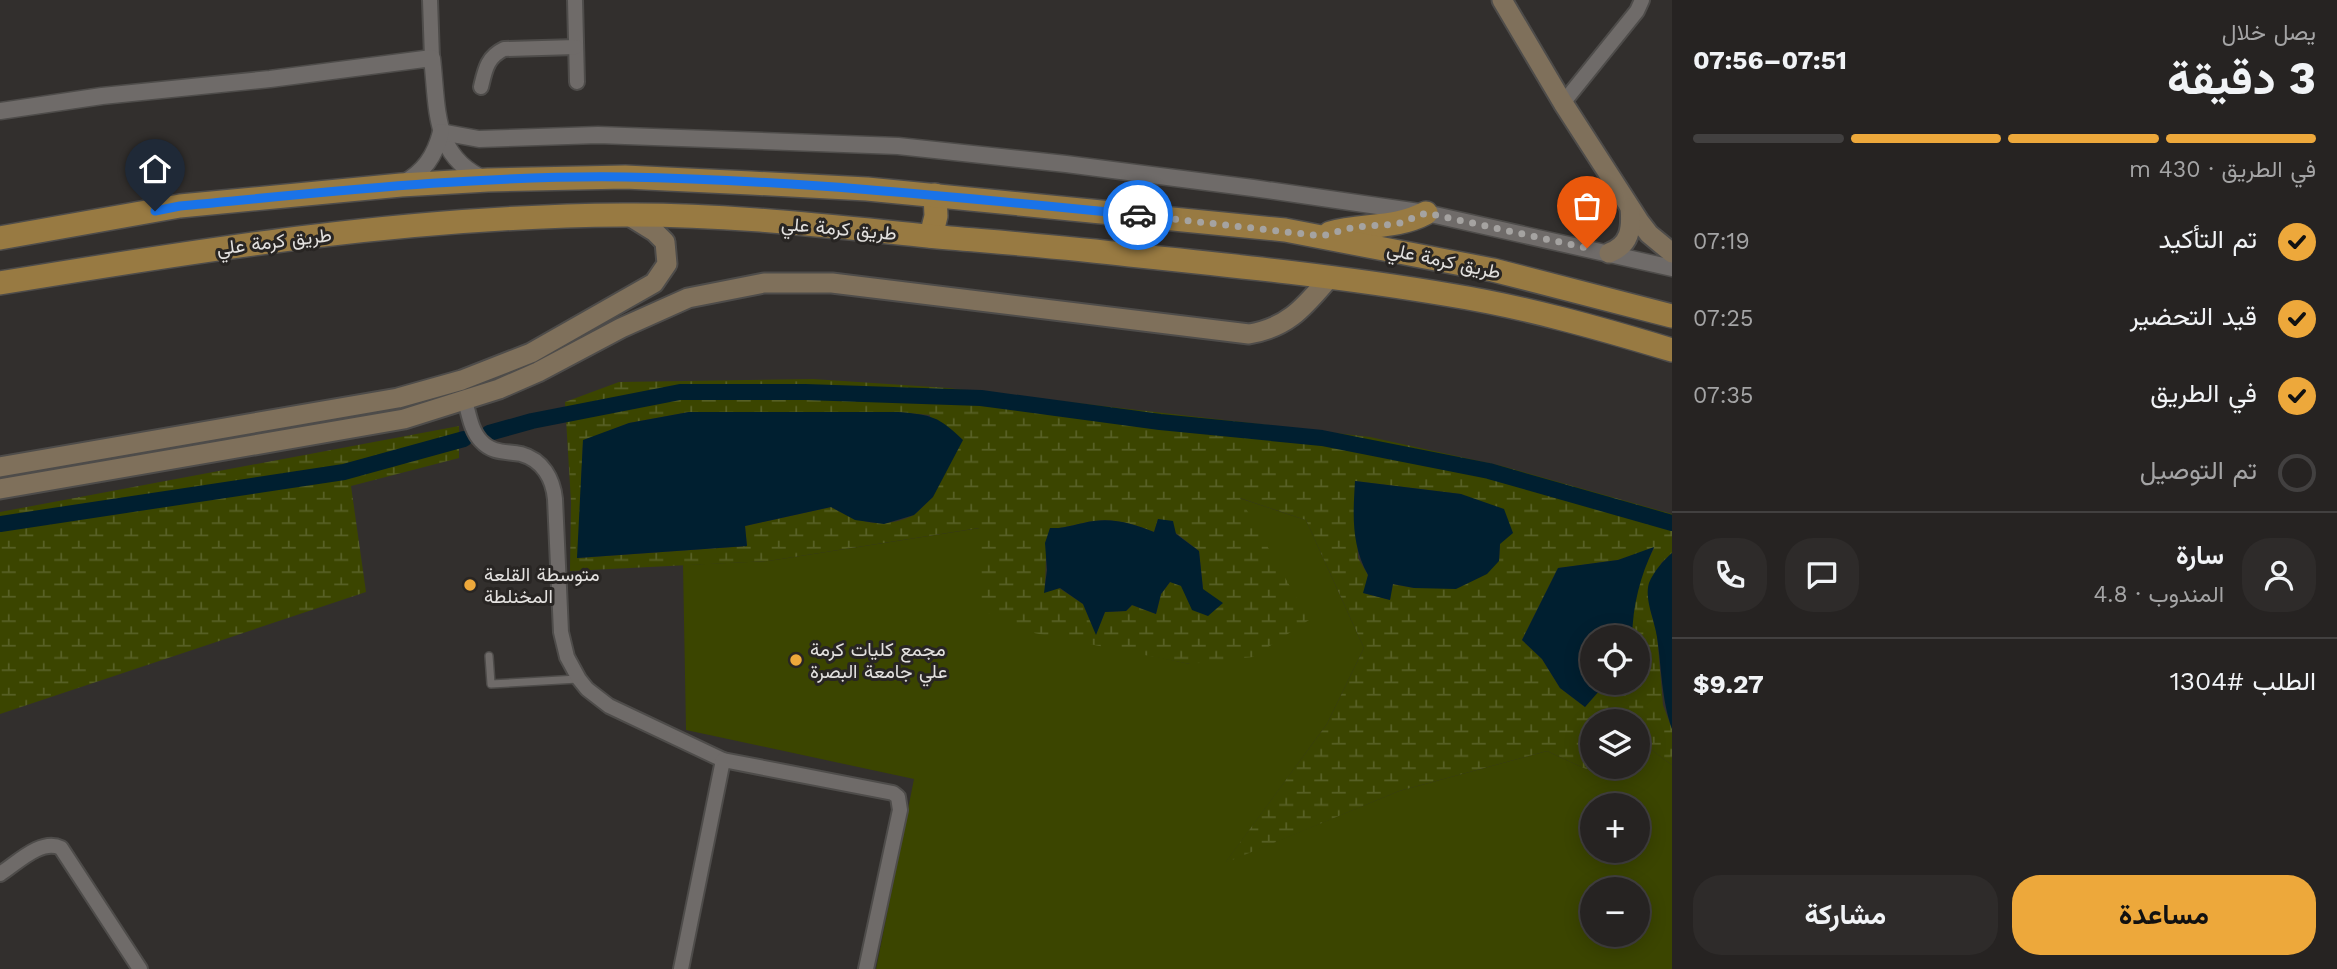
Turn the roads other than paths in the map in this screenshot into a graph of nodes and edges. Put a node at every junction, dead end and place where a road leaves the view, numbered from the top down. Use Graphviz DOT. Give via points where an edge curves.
graph roads {
  1 [pos="430,0"];
  2 [pos="575,0"];
  3 [pos="1502,0"];
  4 [pos="1642,0"];
  5 [pos="576,47"];
  6 [pos="432,58"];
  7 [pos="577,82"];
  8 [pos="481,87"];
  9 [pos="1563,103"];
  10 [pos="0,111"];
  11 [pos="441,132"];
  12 [pos="488,180"];
  13 [pos="401,185"];
  14 [pos="935,195"];
  15 [pos="984,201"];
  16 [pos="1630,207"];
  17 [pos="1426,213"];
  18 [pos="625,214"];
  19 [pos="931,236"];
  20 [pos="1322,236"];
  21 [pos="0,239"];
  22 [pos="981,240"];
  23 [pos="1609,253"];
  24 [pos="1672,253"];
  25 [pos="1672,268"];
  26 [pos="1330,277"];
  27 [pos="1537,281"];
  28 [pos="0,283"];
  29 [pos="1672,316"];
  30 [pos="1672,326"];
  31 [pos="1672,349"];
  32 [pos="423,392"];
  33 [pos="465,401"];
  34 [pos="430,412"];
  35 [pos="0,467"];
  36 [pos="0,489"];
  37 [pos="489,656"];
  38 [pos="579,679"];
  39 [pos="723,760"];
  40 [pos="0,874"];
  41 [pos="140,969"];
  42 [pos="681,969"];
  43 [pos="866,969"];
  1 -- 6 [label="street"];
  2 -- 5 [label="street"];
  3 -- 9 [label="main road"];
  4 -- 9 [label="street"];
  5 -- 7 [label="street"];
  5 -- 8 [label="street" via="504,49 488,61"];
  6 -- 10 [label="street"];
  6 -- 11 [label="street"];
  9 -- 16 [label="main road"];
  11 -- 12 [label="street" via="463,167"];
  11 -- 13 [label="street" via="424,169"];
  11 -- 17 [label="street" via="478,139 598,135 898,146 1226,184"];
  12 -- 13 [label="highway, طريق كرمة علي"];
  12 -- 14 [label="highway, طريق كرمة علي" via="625,177"];
  13 -- 21 [label="highway, طريق كرمة علي" via="180,206"];
  14 -- 15 [label="highway, طريق كرمة علي"];
  14 -- 19 [label="highway"];
  15 -- 20 [label="highway, طريق كرمة علي"];
  15 -- 22 [label="highway" via="978,220"];
  16 -- 23 [label="main road" via="1629,236"];
  16 -- 24 [label="main road" via="1649,234"];
  17 -- 20 [label="highway" via="1397,224 1354,227"];
  17 -- 23 [label="street"];
  18 -- 19 [label="highway, طريق كرمة علي"];
  18 -- 28 [label="highway, طريق كرمة علي" via="403,225 188,252"];
  18 -- 32 [label="main road" via="665,242 667,264 654,283 531,353"];
  19 -- 22 [label="highway, طريق كرمة علي"];
  20 -- 27 [label="highway, طريق كرمة علي"];
  22 -- 26 [label="highway, طريق كرمة علي"];
  23 -- 25 [label="street"];
  26 -- 31 [label="highway, طريق كرمة علي" via="1489,302"];
  26 -- 33 [label="main road" via="1284,323 1249,334 832,283 741,286 688,298 538,372"];
  27 -- 29 [label="highway, طريق كرمة علي"];
  27 -- 30 [label="highway" via="1552,292"];
  32 -- 34 [label="main road"];
  32 -- 35 [label="main road"];
  33 -- 34 [label="main road"];
  33 -- 38 [label="street" via="482,443 496,452 529,457 552,482 561,632"];
  34 -- 36 [label="main road"];
  37 -- 38 [label="lane" via="491,684"];
  38 -- 39 [label="street" via="609,706"];
  39 -- 42 [label="street"];
  39 -- 43 [label="street" via="898,797 901,810"];
  40 -- 41 [label="street" via="44,846 61,848"];
}
